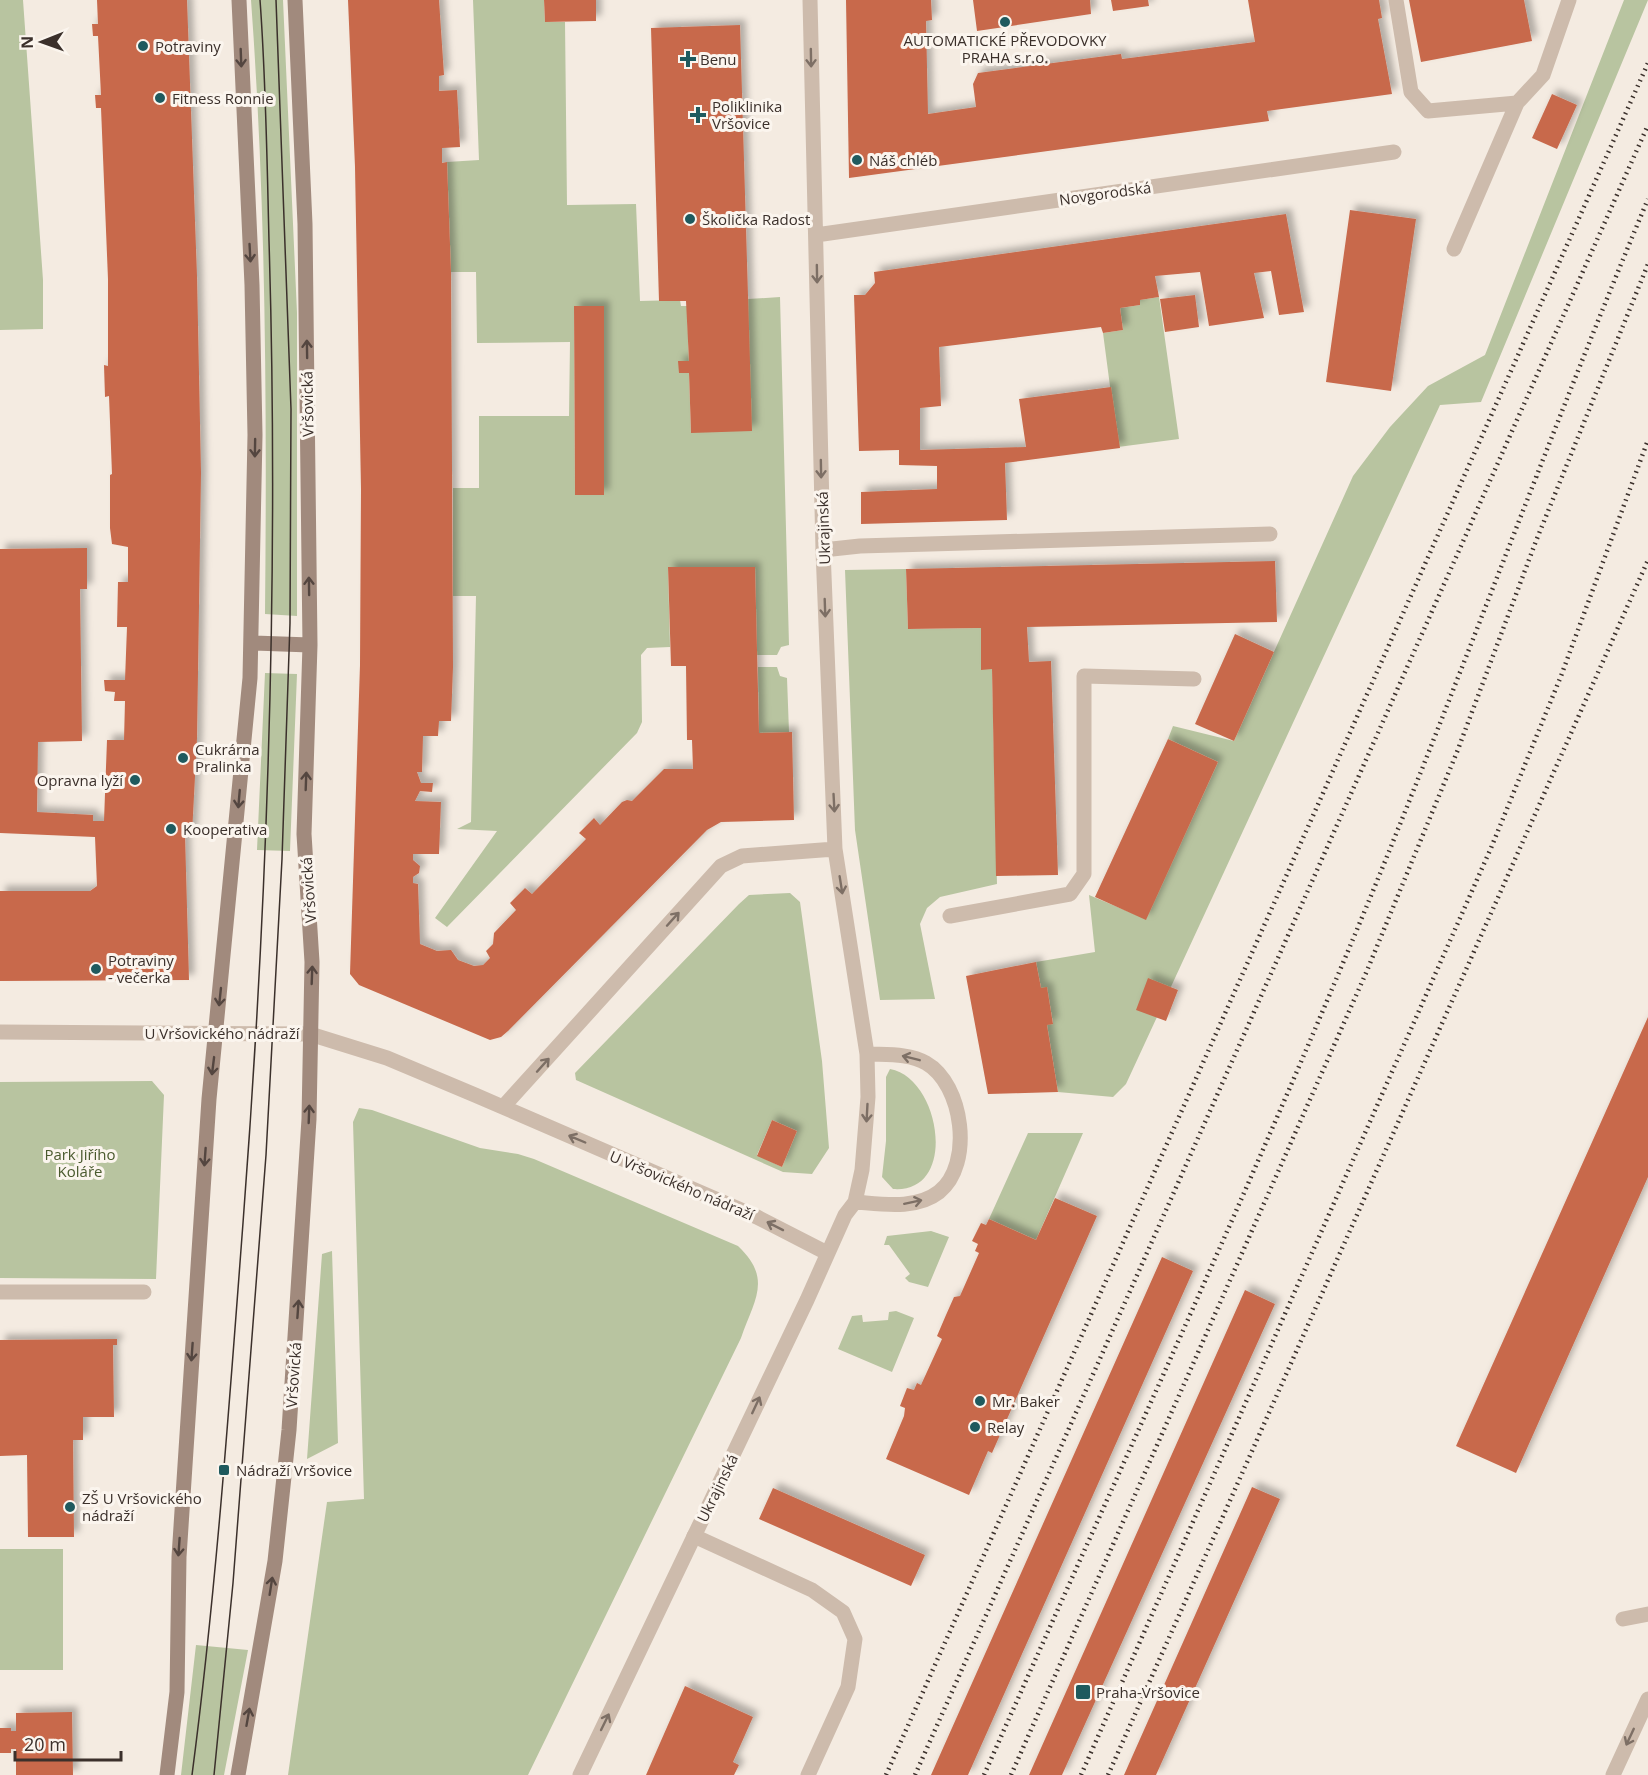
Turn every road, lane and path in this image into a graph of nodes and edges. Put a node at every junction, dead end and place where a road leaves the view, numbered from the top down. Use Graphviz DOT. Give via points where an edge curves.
graph roads {
  1 [pos="239,0"];
  2 [pos="295,0"];
  3 [pos="810,0"];
  4 [pos="1396,0"];
  5 [pos="1569,0"];
  6 [pos="1517,104"];
  7 [pos="1394,152"];
  8 [pos="816,235"];
  9 [pos="1454,249"];
  10 [pos="1270,534"];
  11 [pos="823,550"];
  12 [pos="252,643"];
  13 [pos="310,645"];
  14 [pos="1194,679"];
  15 [pos="835,849"];
  16 [pos="950,916"];
  17 [pos="0,1032"];
  18 [pos="217,1033"];
  19 [pos="310,1034"];
  20 [pos="867,1054"];
  21 [pos="503,1107"];
  22 [pos="855,1202"];
  23 [pos="827,1253"];
  24 [pos="0,1292"];
  25 [pos="144,1292"];
  26 [pos="694,1536"];
  27 [pos="1648,1614"];
  28 [pos="1623,1619"];
  29 [pos="1648,1699"];
  30 [pos="166,1775"];
  31 [pos="238,1775"];
  32 [pos="580,1775"];
  33 [pos="808,1775"];
  34 [pos="1613,1775"];
  1 -- 12 [label="main road, one-way" via="254,389"];
  13 -- 2 [label="main road, Vršovická, one-way" via="305,224"];
  3 -- 8 [label="street, Ukrajinská, one-way"];
  4 -- 6 [label="street" via="1411,92 1428,111"];
  5 -- 6 [label="street" via="1543,75"];
  6 -- 9 [label="street"];
  7 -- 8 [label="street, Novgorodská"];
  8 -- 11 [label="street, Ukrajinská, one-way"];
  10 -- 11 [label="street"];
  11 -- 15 [label="street, Ukrajinská, one-way"];
  12 -- 13 [label="main road"];
  12 -- 18 [label="main road, one-way"];
  19 -- 13 [label="main road, Vršovická, one-way" via="312,962 304,834"];
  14 -- 16 [label="street" via="1084,676 1084,874 1070,894"];
  15 -- 20 [label="street, Ukrajinská, one-way"];
  21 -- 15 [label="street, one-way" via="721,866 742,855"];
  17 -- 18 [label="street, U Vršovického nádraží"];
  18 -- 19 [label="street, U Vršovického nádraží"];
  18 -- 30 [label="main road, one-way" via="209,1099 179,1557 177,1692"];
  19 -- 21 [label="street, U Vršovického nádraží" via="387,1058"];
  31 -- 19 [label="main road, Vršovická, one-way" via="275,1561 289,1430 309,1119"];
  20 -- 22 [label="street, Ukrajinská, one-way" via="866,1146"];
  22 -- 20 [label="street, one-way" via="906,1204 931,1197 952,1177 961,1140 946,1082 937,1071 913,1058"];
  23 -- 21 [label="street, U Vršovického nádraží, one-way" via="756,1217"];
  22 -- 23 [label="street, Ukrajinská"];
  26 -- 23 [label="street, Ukrajinská, one-way"];
  24 -- 25 [label="street"];
  32 -- 26 [label="street, Ukrajinská, one-way"];
  26 -- 33 [label="street" via="812,1590 843,1612 855,1639 848,1687"];
  27 -- 28 [label="street"];
  29 -- 34 [label="street, one-way"];
}
